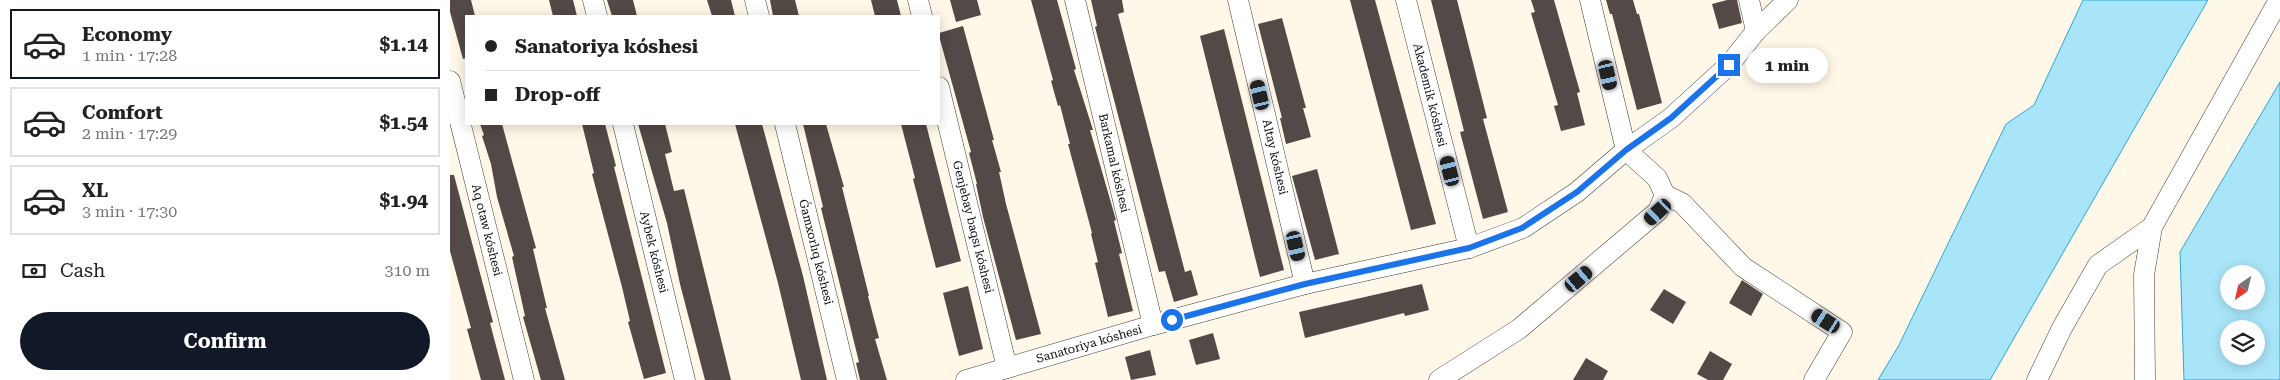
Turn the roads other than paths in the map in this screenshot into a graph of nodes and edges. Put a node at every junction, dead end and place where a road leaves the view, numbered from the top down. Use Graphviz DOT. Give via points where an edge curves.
graph roads {
  1 [pos="593,0"];
  2 [pos="755,0"];
  3 [pos="918,0"];
  4 [pos="1075,0"];
  5 [pos="1238,0"];
  6 [pos="1406,0"];
  7 [pos="1590,0"];
  8 [pos="1749,0"];
  9 [pos="1788,0"];
  10 [pos="2279,0"];
  11 [pos="597,15"];
  12 [pos="758,15"];
  13 [pos="922,15"];
  14 [pos="1756,31"];
  15 [pos="450,81"];
  16 [pos="940,91"];
  17 [pos="623,125"];
  18 [pos="785,125"];
  19 [pos="1626,150"];
  20 [pos="1665,195"];
  21 [pos="2152,227"];
  22 [pos="1469,248"];
  23 [pos="1305,284"];
  24 [pos="1153,325"];
  25 [pos="1007,368"];
  26 [pos="524,380"];
  27 [pos="685,380"];
  28 [pos="847,380"];
  29 [pos="966,380"];
  30 [pos="1439,380"];
  31 [pos="1814,380"];
  32 [pos="2037,380"];
  33 [pos="2145,380"];
  1 -- 11 [label="street"];
  2 -- 12 [label="street"];
  3 -- 13 [label="street"];
  4 -- 24 [label="street, Barkamal kóshesi"];
  5 -- 23 [label="street, Altay kóshesi"];
  6 -- 22 [label="street, Akademik kóshesi"];
  7 -- 19 [label="street"];
  8 -- 14 [label="street"];
  9 -- 14 [label="street, Sanatoriya kóshesi"];
  10 -- 21 [label="street"];
  14 -- 19 [label="street, Sanatoriya kóshesi" via="1729,65 1671,118"];
  15 -- 26 [label="street, Aq otaw kóshesi"];
  16 -- 25 [label="street, Genjebay baqsı kóshesi"];
  17 -- 27 [label="street, Aybek kóshesi"];
  18 -- 28 [label="street, Ǵamxorlıq kóshesi"];
  19 -- 20 [label="street" via="1657,178"];
  19 -- 22 [label="street, Sanatoriya kóshesi" via="1577,192 1522,228"];
  20 -- 30 [label="street" via="1658,212 1519,329"];
  20 -- 31 [label="street" via="1682,203 1743,267 1842,332"];
  21 -- 32 [label="street" via="2098,265"];
  21 -- 33 [label="street" via="2144,274"];
  22 -- 23 [label="street, Sanatoriya kóshesi"];
  23 -- 24 [label="street, Sanatoriya kóshesi"];
  24 -- 25 [label="street, Sanatoriya kóshesi"];
  25 -- 29 [label="street, Sanatoriya kóshesi"];
}
